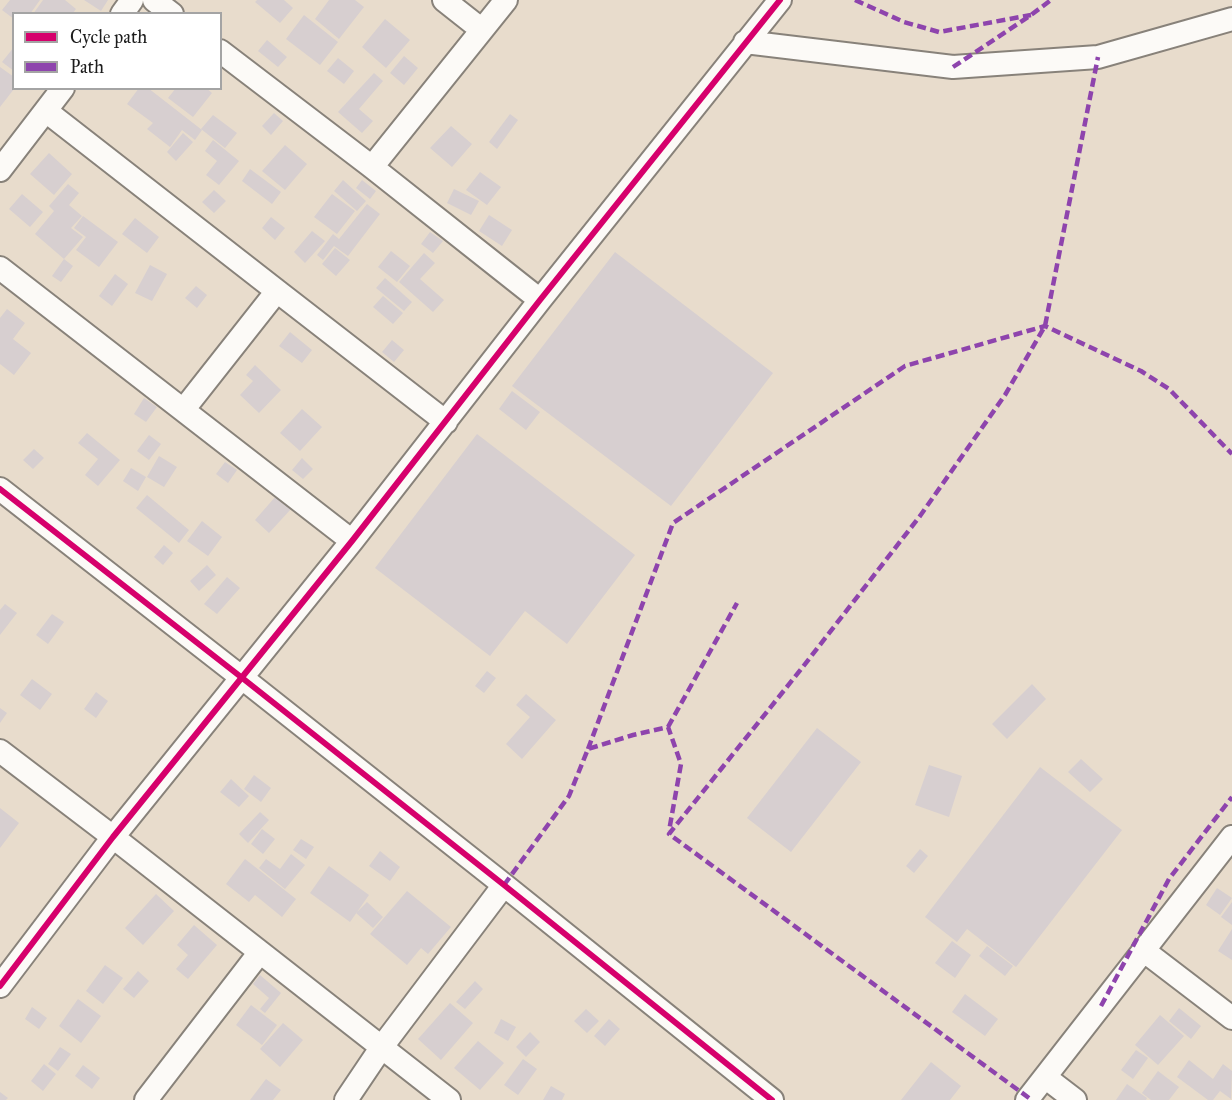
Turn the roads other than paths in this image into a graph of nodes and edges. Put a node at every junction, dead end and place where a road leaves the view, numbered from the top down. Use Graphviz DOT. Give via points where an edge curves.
graph roads {
  1 [pos="154,0"];
  2 [pos="444,0"];
  3 [pos="506,0"];
  4 [pos="780,0"];
  5 [pos="169,12"];
  6 [pos="1232,19"];
  7 [pos="482,30"];
  8 [pos="745,42"];
  9 [pos="222,53"];
  10 [pos="62,90"];
  11 [pos="46,111"];
  12 [pos="372,167"];
  13 [pos="0,170"];
  14 [pos="0,268"];
  15 [pos="277,291"];
  16 [pos="540,300"];
  17 [pos="184,409"];
  18 [pos="446,422"];
  19 [pos="0,489"];
  20 [pos="352,540"];
  21 [pos="241,677"];
  22 [pos="0,751"];
  23 [pos="114,837"];
  24 [pos="1232,837"];
  25 [pos="504,885"];
  26 [pos="1143,950"];
  27 [pos="260,952"];
  28 [pos="8,958"];
  29 [pos="0,986"];
  30 [pos="1232,1018"];
  31 [pos="381,1048"];
  32 [pos="1046,1077"];
  33 [pos="146,1100"];
  34 [pos="346,1100"];
  35 [pos="449,1100"];
  36 [pos="772,1100"];
  37 [pos="1027,1100"];
  38 [pos="1075,1100"];
  1 -- 5 [label="street"];
  2 -- 7 [label="street"];
  3 -- 7 [label="street"];
  4 -- 8 [label="street"];
  6 -- 8 [label="street" via="1098,57 953,67"];
  7 -- 12 [label="street"];
  8 -- 16 [label="street"];
  9 -- 12 [label="street"];
  10 -- 11 [label="street"];
  11 -- 13 [label="street"];
  11 -- 15 [label="street"];
  12 -- 16 [label="street"];
  14 -- 17 [label="street"];
  15 -- 17 [label="street"];
  15 -- 18 [label="street"];
  16 -- 18 [label="street"];
  17 -- 20 [label="street"];
  18 -- 20 [label="street"];
  19 -- 21 [label="street"];
  20 -- 21 [label="street"];
  21 -- 23 [label="street"];
  21 -- 25 [label="street"];
  22 -- 23 [label="street"];
  23 -- 27 [label="street"];
  23 -- 28 [label="street"];
  24 -- 26 [label="street"];
  25 -- 31 [label="street"];
  25 -- 36 [label="street"];
  26 -- 30 [label="street"];
  26 -- 32 [label="street"];
  27 -- 31 [label="street"];
  27 -- 33 [label="street"];
  28 -- 29 [label="street"];
  31 -- 34 [label="street"];
  31 -- 35 [label="street"];
  32 -- 37 [label="street"];
  32 -- 38 [label="street"];
}
